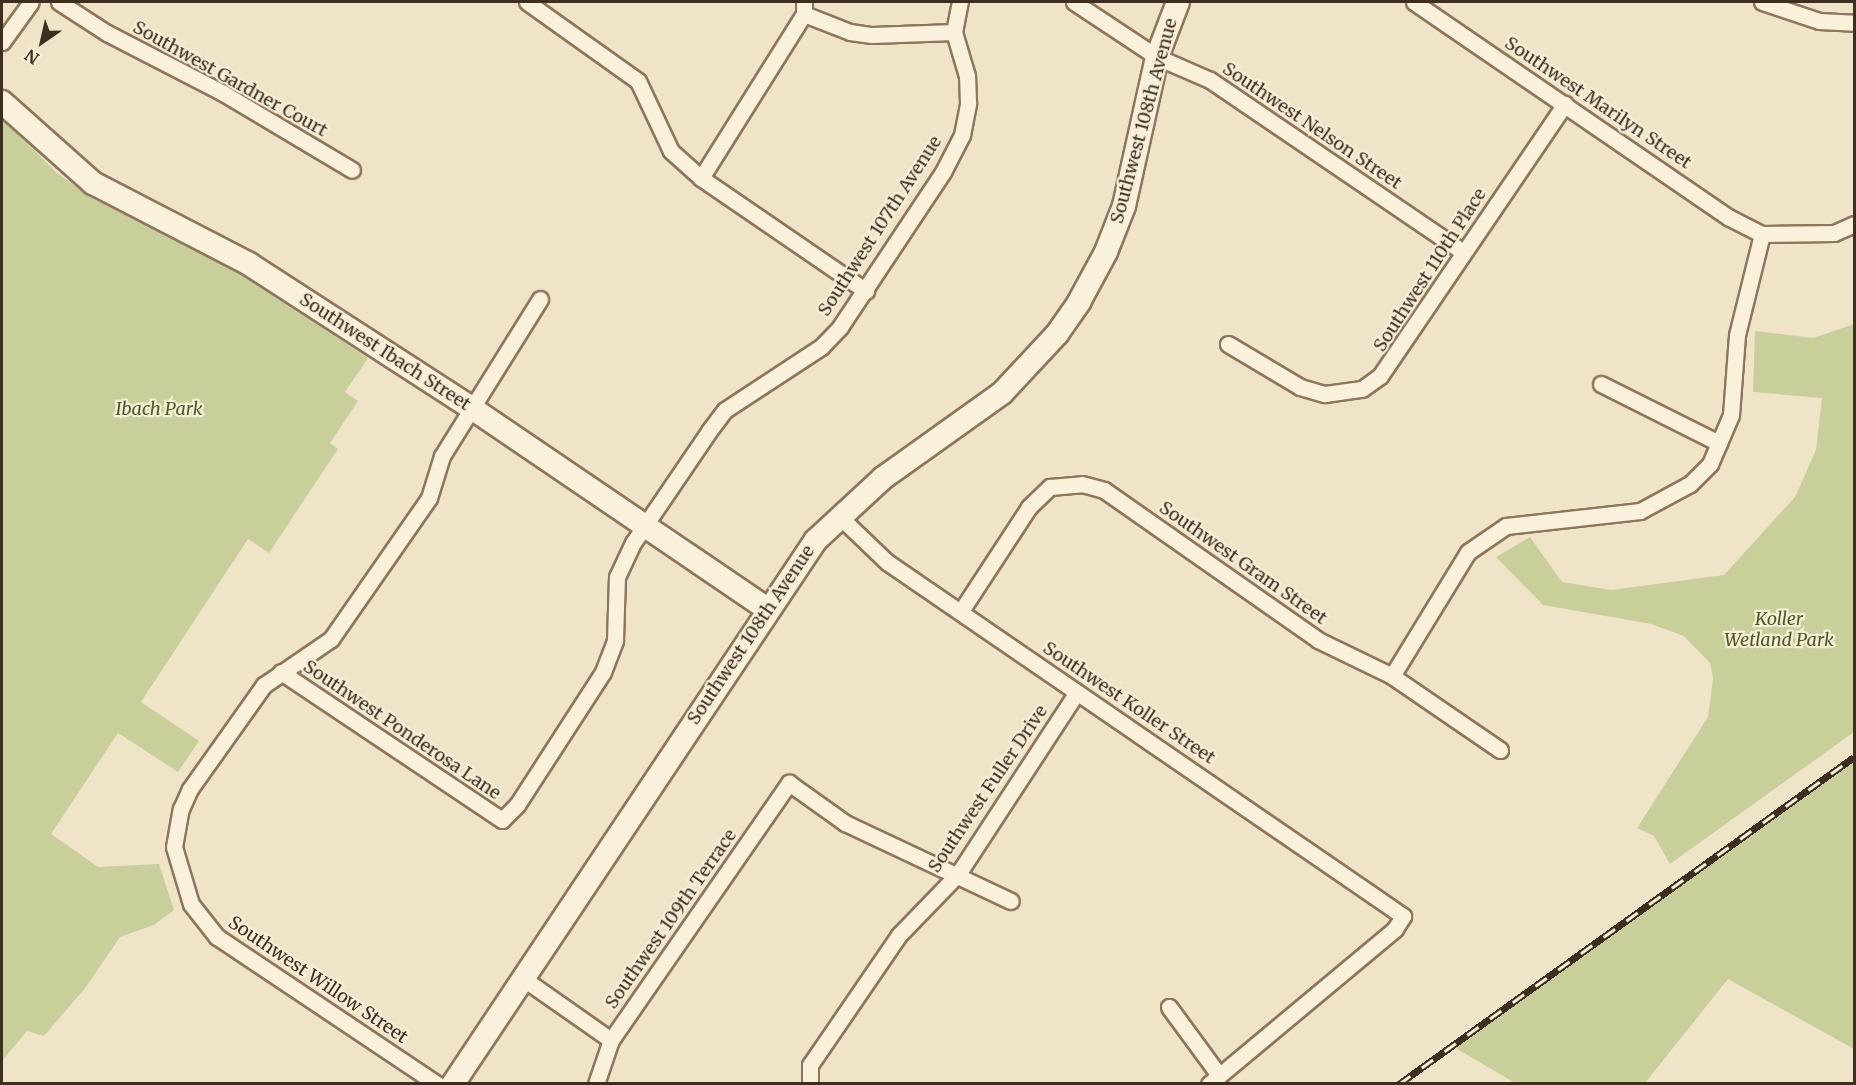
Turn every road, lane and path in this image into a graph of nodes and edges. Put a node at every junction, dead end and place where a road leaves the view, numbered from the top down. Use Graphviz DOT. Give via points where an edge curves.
graph roads {
  1 [pos="31,2"];
  2 [pos="59,2"];
  3 [pos="527,2"];
  4 [pos="960,2"];
  5 [pos="1074,2"];
  6 [pos="1178,2"];
  7 [pos="1414,2"];
  8 [pos="1762,2"];
  9 [pos="804,8"];
  10 [pos="1854,23"];
  11 [pos="954,32"];
  12 [pos="2,42"];
  13 [pos="1157,57"];
  14 [pos="2,102"];
  15 [pos="1565,104"];
  16 [pos="352,170"];
  17 [pos="701,178"];
  18 [pos="1854,224"];
  19 [pos="1762,234"];
  20 [pos="1464,252"];
  21 [pos="866,291"];
  22 [pos="540,299"];
  23 [pos="1228,345"];
  24 [pos="1601,384"];
  25 [pos="472,409"];
  26 [pos="1719,443"];
  27 [pos="839,516"];
  28 [pos="645,526"];
  29 [pos="767,609"];
  30 [pos="961,611"];
  31 [pos="281,672"];
  32 [pos="1392,676"];
  33 [pos="1077,692"];
  34 [pos="1500,750"];
  35 [pos="502,820"];
  36 [pos="958,874"];
  37 [pos="1011,901"];
  38 [pos="521,977"];
  39 [pos="1169,1007"];
  40 [pos="611,1040"];
  41 [pos="1214,1079"];
  42 [pos="437,1083"];
  43 [pos="453,1083"];
  44 [pos="596,1083"];
  45 [pos="810,1083"];
  1 -- 12 [label="street"];
  2 -- 16 [label="street, Southwest Gardner Court" via="106,33 223,93"];
  3 -- 17 [label="street" via="638,81 671,151"];
  4 -- 11 [label="street, Southwest 107th Avenue"];
  5 -- 13 [label="street, Southwest Nelson Street"];
  6 -- 13 [label="street, Southwest 108th Avenue"];
  7 -- 15 [label="street, Southwest Marilyn Street"];
  8 -- 10 [label="street" via="1819,21"];
  9 -- 11 [label="street" via="850,32"];
  9 -- 17 [label="street"];
  11 -- 21 [label="street, Southwest 107th Avenue" via="967,76 968,103 962,135 943,172"];
  13 -- 20 [label="street, Southwest Nelson Street" via="1210,80"];
  13 -- 27 [label="street, Southwest 108th Avenue" via="1136,169 1118,223 1096,272 1057,334 1002,393 957,429 905,461"];
  14 -- 25 [label="street, Southwest Ibach Street" via="74,170 111,195 249,264"];
  15 -- 19 [label="street, Southwest Marilyn Street" via="1728,217"];
  15 -- 20 [label="street, Southwest 110th Place"];
  17 -- 21 [label="street"];
  18 -- 19 [label="street" via="1834,233"];
  19 -- 26 [label="street" via="1737,334 1731,416"];
  20 -- 23 [label="street, Southwest 110th Place" via="1396,357 1362,389 1336,394 1300,387"];
  21 -- 28 [label="street, Southwest 107th Avenue" via="821,347 725,410"];
  22 -- 25 [label="street"];
  24 -- 26 [label="street"];
  25 -- 28 [label="street, Southwest Ibach Street"];
  25 -- 31 [label="street" via="442,456 429,498 331,639"];
  26 -- 32 [label="street" via="1710,464 1690,484 1640,511 1506,526 1468,552"];
  27 -- 29 [label="street, Southwest 108th Avenue" via="816,540"];
  27 -- 30 [label="street, Southwest Koller Street" via="886,562"];
  28 -- 29 [label="street, Southwest Ibach Street"];
  28 -- 35 [label="street, Southwest 107th Avenue" via="617,577 611,658 517,805"];
  29 -- 38 [label="street, Southwest 108th Avenue"];
  30 -- 32 [label="street, Southwest Gram Street" via="1029,507 1050,487 1082,484 1104,490 1318,640"];
  30 -- 33 [label="street, Southwest Koller Street"];
  31 -- 35 [label="street, Southwest Ponderosa Lane"];
  31 -- 42 [label="street, Southwest Willow Street" via="264,685 190,789 177,830 176,864 191,904 217,937"];
  32 -- 34 [label="street, Southwest Gram Street"];
  33 -- 36 [label="street, Southwest Fuller Drive"];
  33 -- 41 [label="street, Southwest Koller Street" via="1403,916 1395,929"];
  36 -- 37 [label="street"];
  36 -- 40 [label="street, Southwest 109th Terrace" via="845,823 789,783"];
  36 -- 45 [label="street, Southwest Fuller Drive" via="899,935 810,1065"];
  38 -- 40 [label="street"];
  38 -- 43 [label="street, Southwest 108th Avenue"];
  39 -- 41 [label="street"];
  40 -- 44 [label="street, Southwest 109th Terrace"];
}
